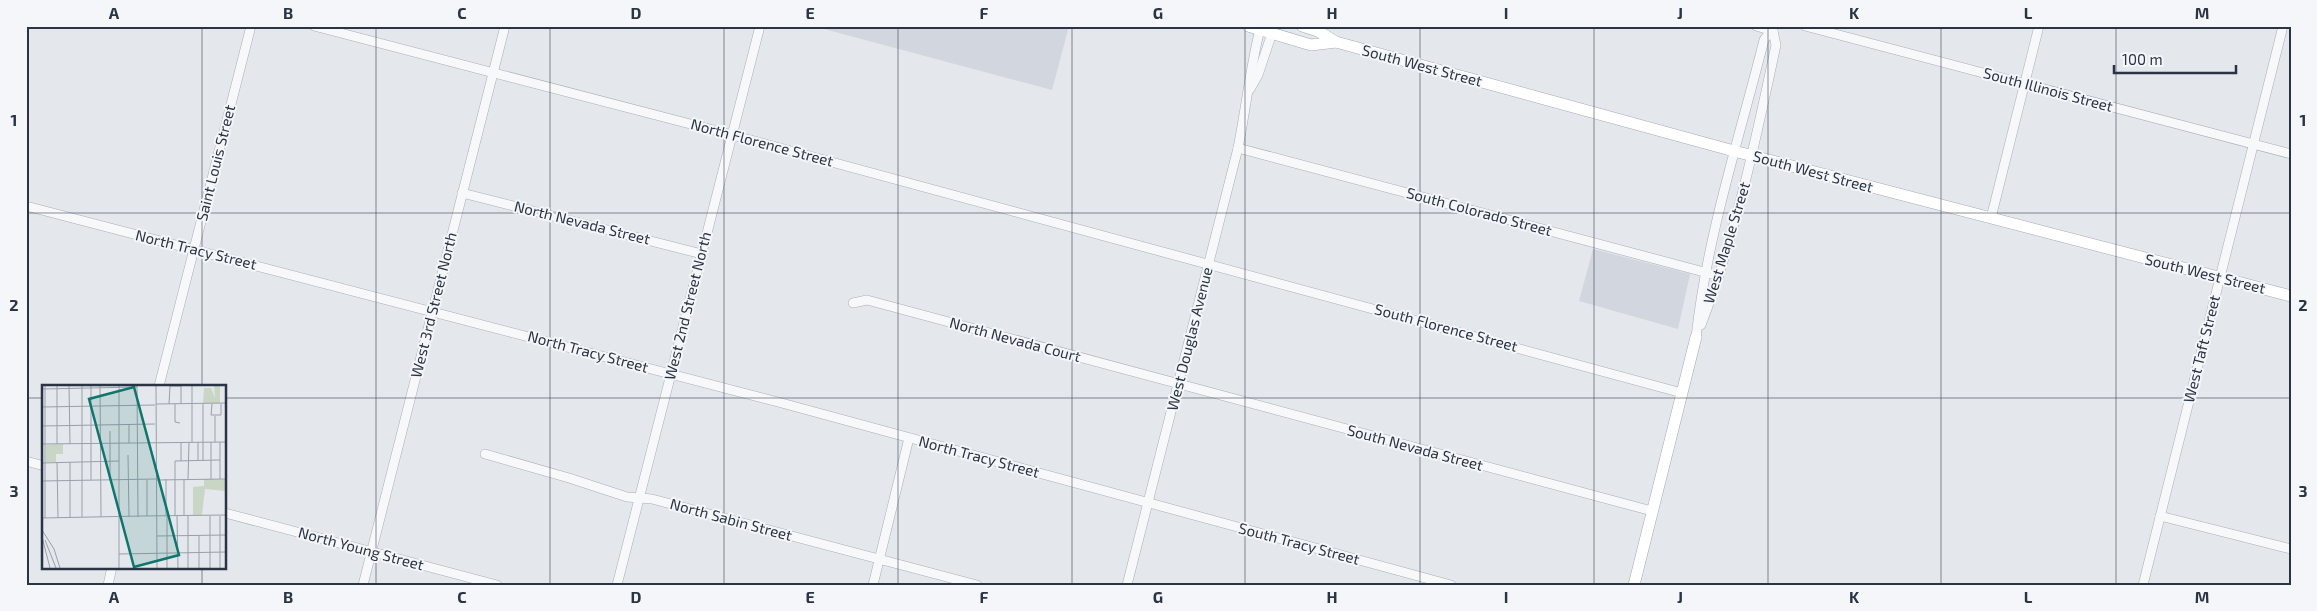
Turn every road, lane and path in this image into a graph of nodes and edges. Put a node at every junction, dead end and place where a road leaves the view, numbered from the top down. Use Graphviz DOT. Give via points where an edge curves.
graph roads {
  1 [pos="251,26"];
  2 [pos="314,26"];
  3 [pos="505,26"];
  4 [pos="760,26"];
  5 [pos="1248,26"];
  6 [pos="1302,26"];
  7 [pos="1756,26"];
  8 [pos="1805,26"];
  9 [pos="2040,26"];
  10 [pos="2283,26"];
  11 [pos="1773,28"];
  12 [pos="1267,29"];
  13 [pos="1336,42"];
  14 [pos="493,72"];
  15 [pos="2025,83"];
  16 [pos="732,135"];
  17 [pos="2254,144"];
  18 [pos="1238,148"];
  19 [pos="1734,151"];
  20 [pos="2291,154"];
  21 [pos="1752,156"];
  22 [pos="462,193"];
  23 [pos="26,206"];
  24 [pos="1720,212"];
  25 [pos="1736,216"];
  26 [pos="1991,218"];
  27 [pos="194,250"];
  28 [pos="702,254"];
  29 [pos="1209,263"];
  30 [pos="1704,272"];
  31 [pos="1719,276"];
  32 [pos="2220,277"];
  33 [pos="2291,296"];
  34 [pos="853,303"];
  35 [pos="432,311"];
  36 [pos="1696,337"];
  37 [pos="671,374"];
  38 [pos="1178,384"];
  39 [pos="159,385"];
  40 [pos="1682,393"];
  41 [pos="909,438"];
  42 [pos="485,454"];
  43 [pos="26,461"];
  44 [pos="42,465"];
  45 [pos="640,498"];
  46 [pos="1148,503"];
  47 [pos="1652,512"];
  48 [pos="226,513"];
  49 [pos="2160,516"];
  50 [pos="2291,550"];
  51 [pos="372,552"];
  52 [pos="879,558"];
  53 [pos="112,568"];
  54 [pos="108,585"];
  55 [pos="363,585"];
  56 [pos="497,585"];
  57 [pos="617,585"];
  58 [pos="873,585"];
  59 [pos="977,585"];
  60 [pos="1127,585"];
  61 [pos="1451,585"];
  62 [pos="1634,585"];
  63 [pos="2143,585"];
  1 -- 27 [label="street, Saint Louis Street"];
  2 -- 14 [label="street, North Florence Street"];
  3 -- 14 [label="street, West 3rd Street North"];
  4 -- 16 [label="street, West 2nd Street North"];
  5 -- 12 [label="main road, South West Street"];
  6 -- 13 [label="main road, South West Street"];
  7 -- 11 [label="street"];
  8 -- 15 [label="street, South Illinois Street"];
  9 -- 15 [label="street"];
  10 -- 17 [label="street, West Taft Street"];
  11 -- 19 [label="street, West Maple Street" via="1764,40"];
  11 -- 21 [label="street, West Maple Street" via="1776,45"];
  12 -- 13 [label="main road, South West Street" via="1311,45"];
  12 -- 18 [label="street, West Douglas Avenue" via="1250,72"];
  13 -- 19 [label="main road, South West Street"];
  14 -- 16 [label="street, North Florence Street"];
  14 -- 22 [label="street, West 3rd Street North"];
  15 -- 17 [label="street, South Illinois Street"];
  15 -- 26 [label="street"];
  16 -- 28 [label="street, West 2nd Street North"];
  16 -- 29 [label="street, North Florence Street"];
  17 -- 20 [label="street, South Illinois Street"];
  17 -- 32 [label="street, West Taft Street"];
  18 -- 29 [label="street, West Douglas Avenue"];
  18 -- 30 [label="street, South Colorado Street"];
  19 -- 21 [label="main road, South West Street"];
  19 -- 24 [label="street, West Maple Street"];
  21 -- 25 [label="street, West Maple Street"];
  21 -- 26 [label="main road, South West Street"];
  22 -- 28 [label="street, North Nevada Street"];
  22 -- 35 [label="street, West 3rd Street North"];
  23 -- 27 [label="street, North Tracy Street"];
  24 -- 25 [label="street"];
  24 -- 30 [label="street, West Maple Street"];
  25 -- 31 [label="street, West Maple Street"];
  26 -- 32 [label="main road, South West Street"];
  27 -- 35 [label="street, North Tracy Street"];
  27 -- 39 [label="street, Saint Louis Street"];
  28 -- 37 [label="street, West 2nd Street North"];
  29 -- 38 [label="street, West Douglas Avenue"];
  29 -- 40 [label="street, South Florence Street"];
  30 -- 31 [label="street, South Colorado Street"];
  30 -- 36 [label="street, West Maple Street"];
  31 -- 36 [label="street, West Maple Street"];
  32 -- 33 [label="main road, South West Street"];
  32 -- 49 [label="street, West Taft Street"];
  34 -- 38 [label="street, North Nevada Court" via="867,300"];
  35 -- 37 [label="street, North Tracy Street"];
  35 -- 51 [label="street, West 3rd Street North"];
  36 -- 40 [label="main road, West Maple Street"];
  37 -- 41 [label="street, North Tracy Street"];
  37 -- 45 [label="street, West 2nd Street North"];
  38 -- 46 [label="street, West Douglas Avenue"];
  38 -- 47 [label="street, South Nevada Street"];
  40 -- 47 [label="main road, West Maple Street"];
  41 -- 46 [label="street, North Tracy Street"];
  41 -- 52 [label="street"];
  42 -- 45 [label="street, North Sabin Street" via="627,497"];
  43 -- 44 [label="street"];
  45 -- 52 [label="street, North Sabin Street"];
  45 -- 57 [label="street, West 2nd Street North"];
  46 -- 60 [label="street, West Douglas Avenue"];
  46 -- 61 [label="street, South Tracy Street"];
  47 -- 62 [label="main road, West Maple Street"];
  48 -- 51 [label="street, North Young Street"];
  49 -- 50 [label="street"];
  49 -- 63 [label="street, West Taft Street"];
  51 -- 55 [label="street, West 3rd Street North"];
  51 -- 56 [label="street, North Young Street"];
  52 -- 58 [label="street"];
  52 -- 59 [label="street, North Sabin Street"];
  53 -- 54 [label="street"];
}
